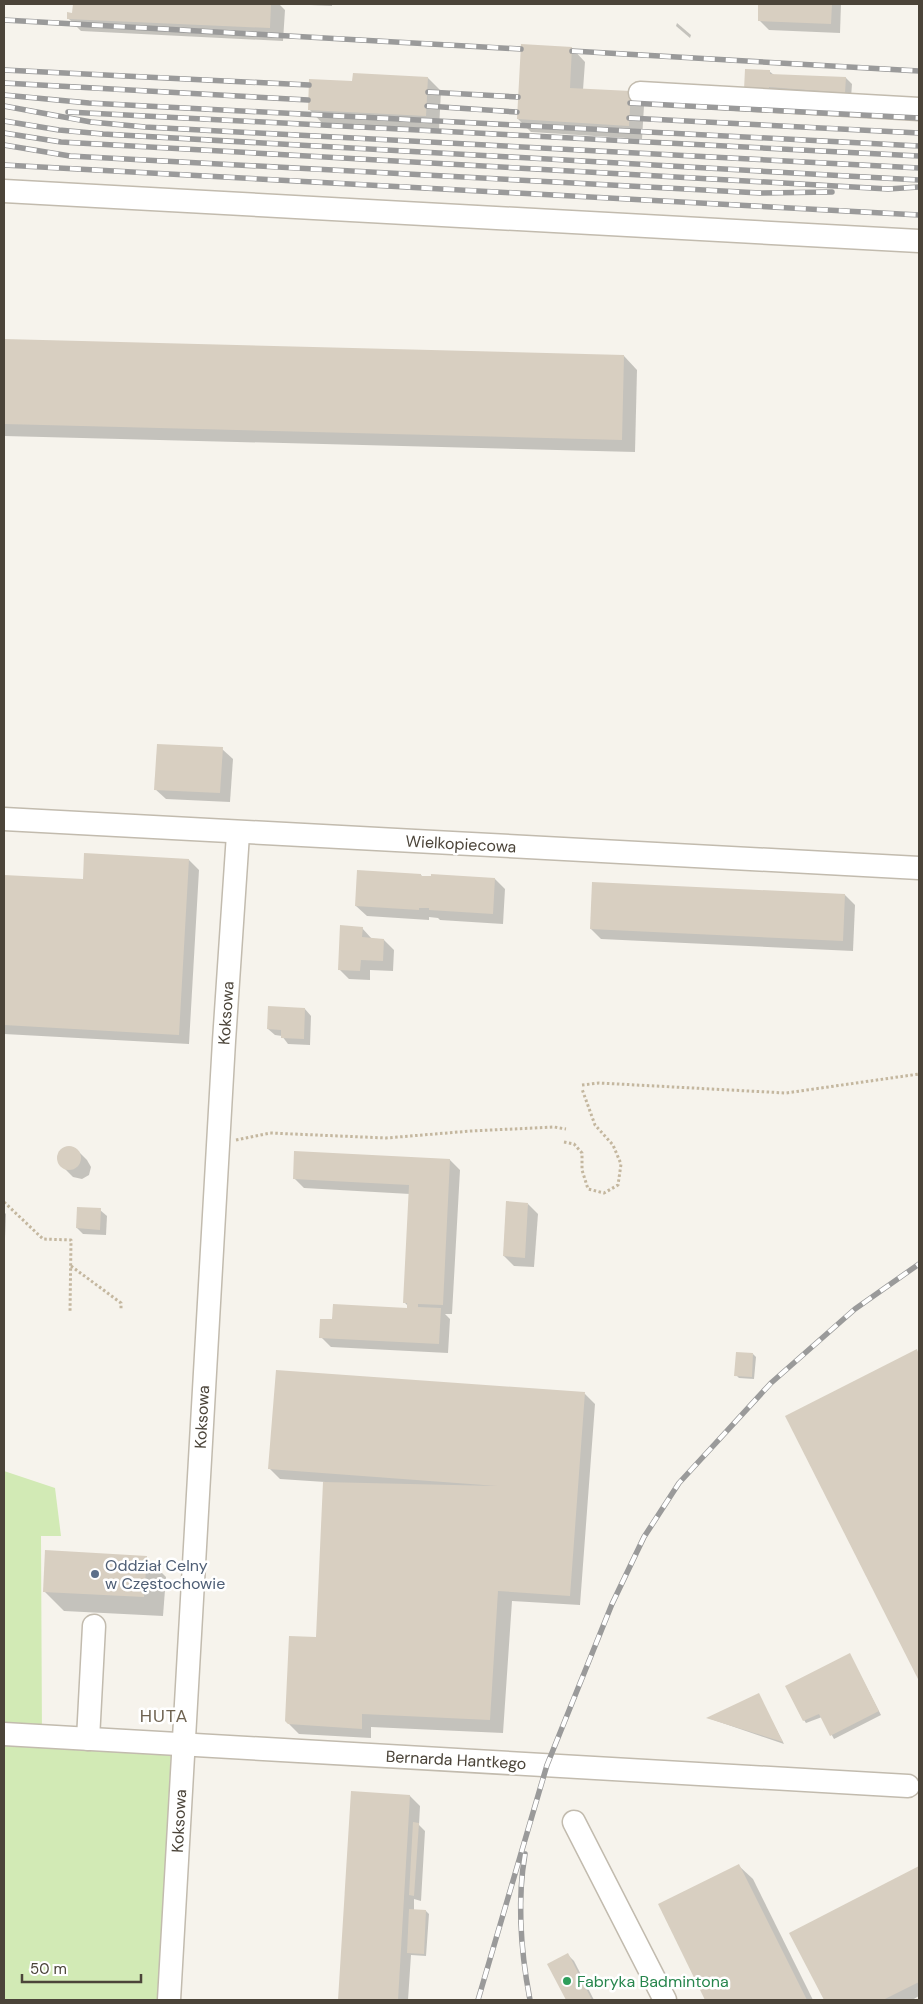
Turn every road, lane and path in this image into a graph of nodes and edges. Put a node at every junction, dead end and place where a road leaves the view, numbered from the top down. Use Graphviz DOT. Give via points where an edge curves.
graph roads {
  1 [pos="640,93"];
  2 [pos="919,109"];
  3 [pos="4,191"];
  4 [pos="919,241"];
  5 [pos="4,819"];
  6 [pos="238,834"];
  7 [pos="919,868"];
  8 [pos="919,1074"];
  9 [pos="566,1129"];
  10 [pos="564,1142"];
  11 [pos="218,1144"];
  12 [pos="4,1202"];
  13 [pos="71,1265"];
  14 [pos="121,1310"];
  15 [pos="70,1313"];
  16 [pos="94,1626"];
  17 [pos="4,1734"];
  18 [pos="88,1738"];
  19 [pos="183,1744"];
  20 [pos="908,1786"];
  21 [pos="574,1822"];
  22 [pos="170,2000"];
  23 [pos="665,2000"];
  1 -- 2 [label="street"];
  3 -- 4 [label="street"];
  5 -- 6 [label="street, Wielkopiecowa"];
  6 -- 7 [label="street, Wielkopiecowa" via="691,854"];
  6 -- 11 [label="street, Koksowa"];
  8 -- 10 [label="path" via="786,1092 599,1083 582,1087 595,1125 613,1145 621,1164 618,1185 604,1193 588,1188 582,1170 582,1153 574,1144"];
  9 -- 11 [label="path" via="471,1130 386,1138 270,1133"];
  11 -- 19 [label="street, Koksowa"];
  12 -- 13 [label="path" via="42,1239 71,1240"];
  13 -- 14 [label="path" via="121,1303"];
  13 -- 15 [label="path"];
  16 -- 18 [label="street"];
  17 -- 18 [label="street, Bernarda Hantkego"];
  18 -- 19 [label="street, Bernarda Hantkego"];
  19 -- 20 [label="street, Bernarda Hantkego"];
  19 -- 22 [label="street, Koksowa"];
  21 -- 23 [label="street"];
}
